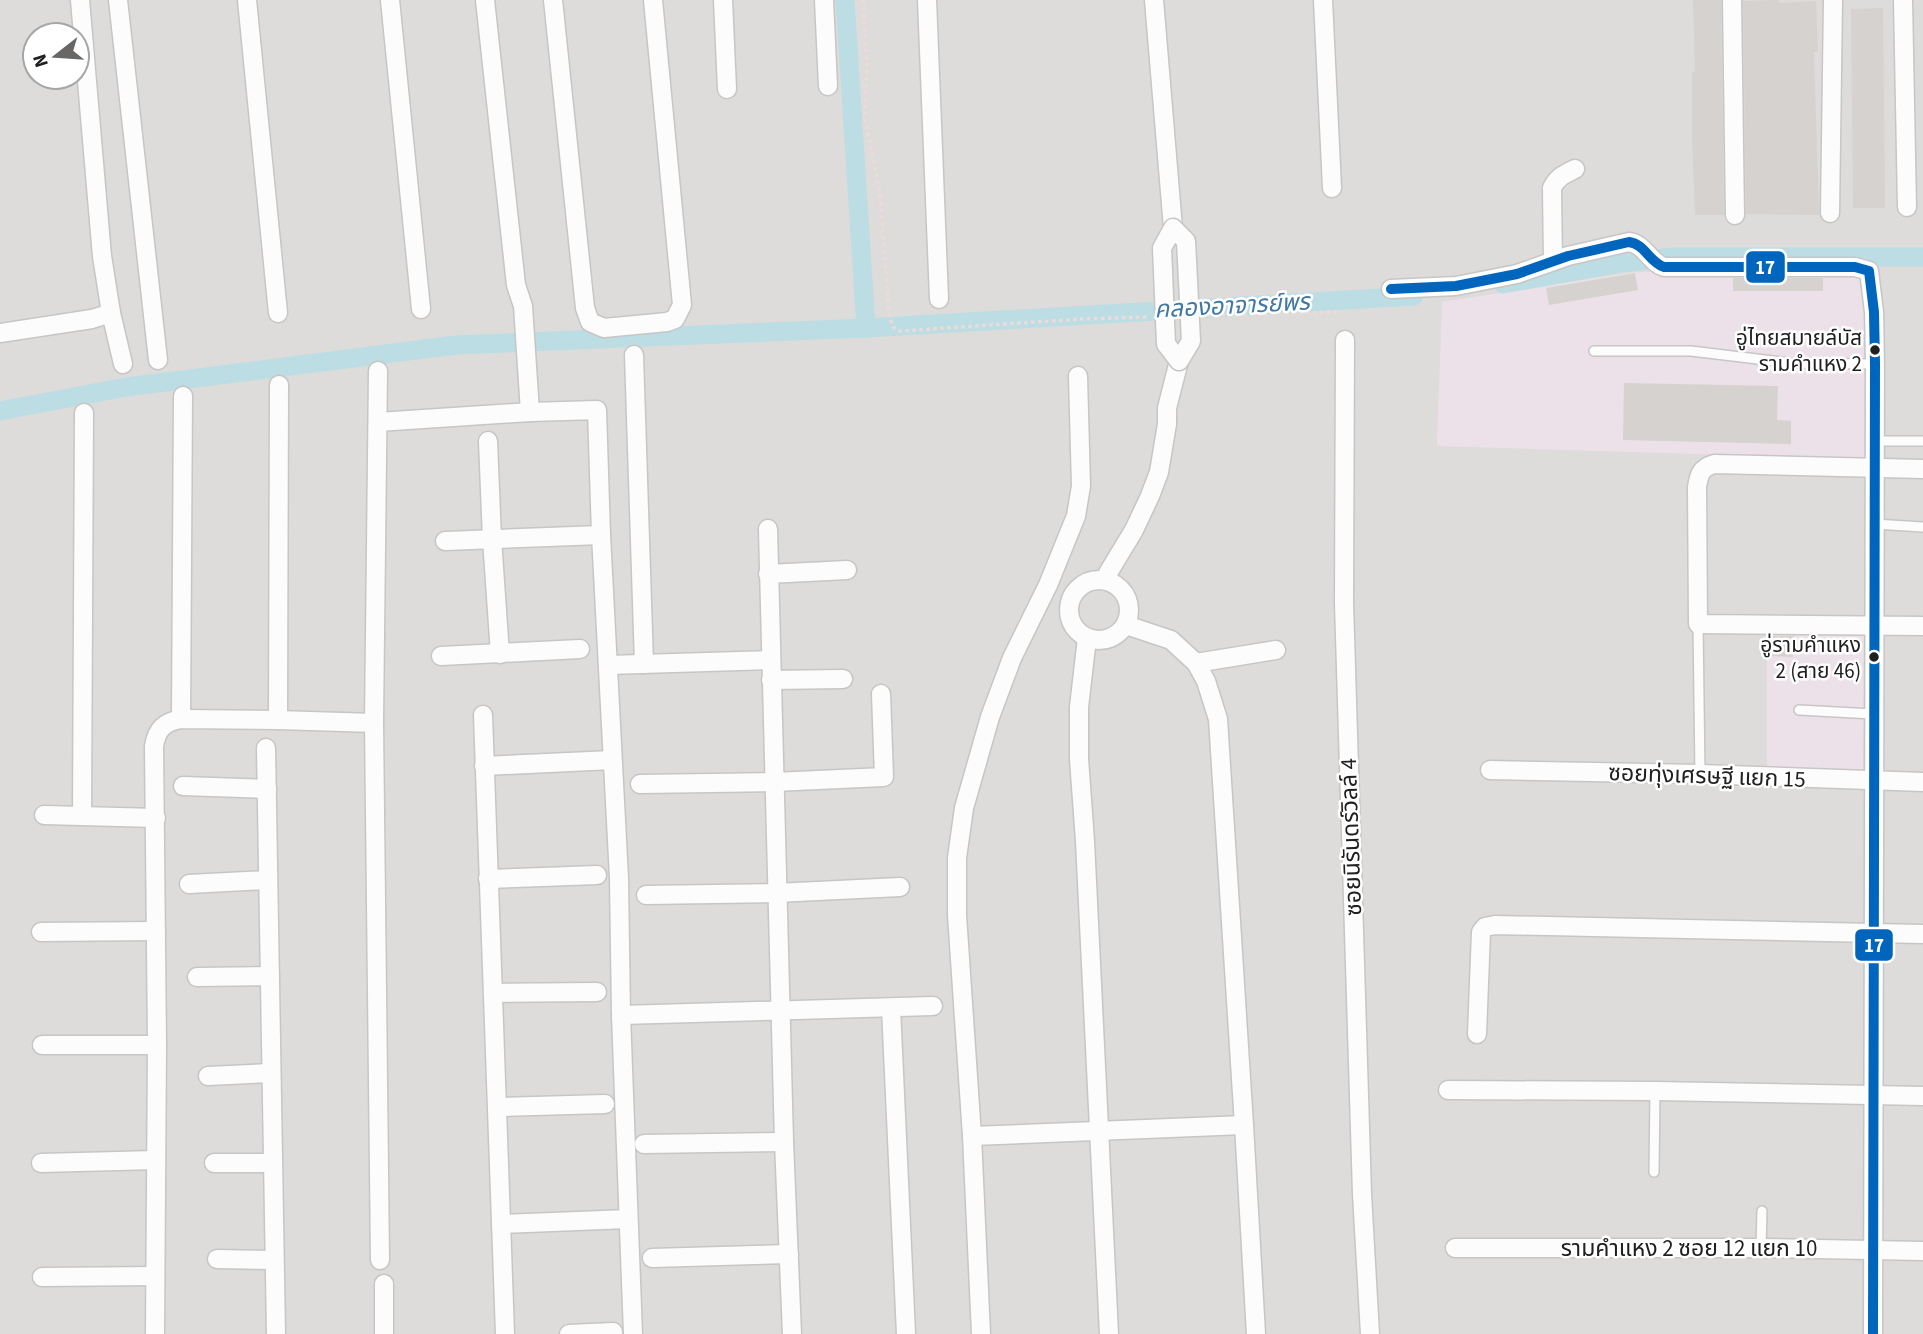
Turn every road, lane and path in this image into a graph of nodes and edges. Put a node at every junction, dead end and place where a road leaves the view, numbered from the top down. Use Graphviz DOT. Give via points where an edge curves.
graph roads {
  1 [pos="80,0"];
  2 [pos="118,0"];
  3 [pos="247,0"];
  4 [pos="390,0"];
  5 [pos="485,0"];
  6 [pos="552,0"];
  7 [pos="653,0"];
  8 [pos="723,0"];
  9 [pos="824,0"];
  10 [pos="863,0"];
  11 [pos="927,0"];
  12 [pos="1154,0"];
  13 [pos="1323,0"];
  14 [pos="1732,0"];
  15 [pos="1833,0"];
  16 [pos="1903,0"];
  17 [pos="828,86"];
  18 [pos="727,89"];
  19 [pos="1575,169"];
  20 [pos="1332,188"];
  21 [pos="1907,207"];
  22 [pos="1829,213"];
  23 [pos="1735,215"];
  24 [pos="1553,261"];
  25 [pos="1391,289"];
  26 [pos="939,299"];
  27 [pos="421,309"];
  28 [pos="1338,312"];
  29 [pos="111,313"];
  30 [pos="278,313"];
  31 [pos="1206,315"];
  32 [pos="1151,317"];
  33 [pos="0,333"];
  34 [pos="1345,340"];
  35 [pos="1594,351"];
  36 [pos="634,355"];
  37 [pos="158,360"];
  38 [pos="123,364"];
  39 [pos="1875,364"];
  40 [pos="378,371"];
  41 [pos="1078,376"];
  42 [pos="279,385"];
  43 [pos="183,396"];
  44 [pos="530,412"];
  45 [pos="84,413"];
  46 [pos="378,422"];
  47 [pos="488,440"];
  48 [pos="1875,441"];
  49 [pos="1923,441"];
  50 [pos="1875,468"];
  51 [pos="1923,469"];
  52 [pos="1874,524"];
  53 [pos="1923,527"];
  54 [pos="768,529"];
  55 [pos="601,535"];
  56 [pos="492,539"];
  57 [pos="445,541"];
  58 [pos="847,570"];
  59 [pos="768,574"];
  60 [pos="1107,581"];
  61 [pos="1048,585"];
  62 [pos="1070,601"];
  63 [pos="1698,624"];
  64 [pos="1126,625"];
  65 [pos="1874,625"];
  66 [pos="1923,626"];
  67 [pos="1087,638"];
  68 [pos="579,649"];
  69 [pos="1276,650"];
  70 [pos="500,654"];
  71 [pos="441,656"];
  72 [pos="770,660"];
  73 [pos="1196,663"];
  74 [pos="644,664"];
  75 [pos="608,665"];
  76 [pos="843,679"];
  77 [pos="771,680"];
  78 [pos="881,694"];
  79 [pos="1799,710"];
  80 [pos="1873,714"];
  81 [pos="484,715"];
  82 [pos="181,719"];
  83 [pos="278,719"];
  84 [pos="374,723"];
  85 [pos="266,748"];
  86 [pos="612,760"];
  87 [pos="484,766"];
  88 [pos="1490,770"];
  89 [pos="1700,774"];
  90 [pos="1873,781"];
  91 [pos="774,782"];
  92 [pos="1923,782"];
  93 [pos="640,784"];
  94 [pos="183,786"];
  95 [pos="267,789"];
  96 [pos="44,815"];
  97 [pos="82,815"];
  98 [pos="156,818"];
  99 [pos="597,875"];
  100 [pos="488,879"];
  101 [pos="268,880"];
  102 [pos="189,884"];
  103 [pos="900,887"];
  104 [pos="776,892"];
  105 [pos="646,895"];
  106 [pos="156,931"];
  107 [pos="41,932"];
  108 [pos="1874,932"];
  109 [pos="1923,934"];
  110 [pos="270,976"];
  111 [pos="198,977"];
  112 [pos="597,992"];
  113 [pos="494,993"];
  114 [pos="933,1006"];
  115 [pos="891,1008"];
  116 [pos="780,1010"];
  117 [pos="621,1015"];
  118 [pos="1477,1034"];
  119 [pos="42,1045"];
  120 [pos="157,1045"];
  121 [pos="271,1073"];
  122 [pos="208,1076"];
  123 [pos="1448,1090"];
  124 [pos="1655,1091"];
  125 [pos="1873,1094"];
  126 [pos="1923,1096"];
  127 [pos="605,1104"];
  128 [pos="498,1107"];
  129 [pos="1244,1125"];
  130 [pos="1100,1130"];
  131 [pos="972,1136"];
  132 [pos="784,1142"];
  133 [pos="644,1144"];
  134 [pos="155,1160"];
  135 [pos="41,1163"];
  136 [pos="214,1163"];
  137 [pos="273,1163"];
  138 [pos="1654,1172"];
  139 [pos="1762,1211"];
  140 [pos="628,1219"];
  141 [pos="501,1224"];
  142 [pos="1454,1248"];
  143 [pos="1761,1248"];
  144 [pos="1873,1249"];
  145 [pos="1923,1251"];
  146 [pos="789,1254"];
  147 [pos="652,1258"];
  148 [pos="217,1259"];
  149 [pos="274,1259"];
  150 [pos="380,1260"];
  151 [pos="155,1276"];
  152 [pos="42,1277"];
  153 [pos="384,1284"];
  154 [pos="613,1332"];
  155 [pos="155,1334"];
  156 [pos="275,1334"];
  157 [pos="384,1334"];
  158 [pos="505,1334"];
  159 [pos="569,1334"];
  160 [pos="633,1334"];
  161 [pos="792,1334"];
  162 [pos="906,1334"];
  163 [pos="981,1334"];
  164 [pos="1109,1334"];
  165 [pos="1256,1334"];
  166 [pos="1370,1334"];
  167 [pos="1872,1334"];
  1 -- 29 [label="street"];
  2 -- 37 [label="street"];
  3 -- 30 [label="street"];
  4 -- 27 [label="street"];
  5 -- 44 [label="street" via="516,285 523,306"];
  6 -- 7 [label="street" via="585,308 590,321 604,328 667,322 675,319 682,305"];
  8 -- 18 [label="street"];
  9 -- 17 [label="street"];
  10 -- 32 [label="path" via="865,118 880,193 893,327 900,331"];
  11 -- 26 [label="street"];
  12 -- 60 [label="street, bridge" via="1173,228 1162,248 1166,344 1179,361 1159,472"];
  13 -- 20 [label="street"];
  14 -- 23 [label="street"];
  15 -- 22 [label="street"];
  16 -- 21 [label="street"];
  19 -- 24 [label="street" via="1561,176 1552,188"];
  24 -- 25 [label="street" via="1517,274 1456,286"];
  24 -- 39 [label="street" via="1629,242 1672,268 1855,267 1869,271"];
  28 -- 31 [label="path"];
  29 -- 33 [label="street"];
  29 -- 38 [label="street"];
  34 -- 166 [label="street, ซอยนิรันดร์วิลล์ 4" via="1344,603"];
  35 -- 39 [label="lane" via="1692,351 1790,363"];
  36 -- 74 [label="street"];
  39 -- 48 [label="street"];
  40 -- 46 [label="street"];
  41 -- 61 [label="street" via="1080,499"];
  42 -- 83 [label="street"];
  43 -- 82 [label="street"];
  44 -- 46 [label="street"];
  44 -- 55 [label="street" via="597,410"];
  45 -- 97 [label="street"];
  46 -- 84 [label="street"];
  47 -- 56 [label="street"];
  48 -- 49 [label="lane"];
  48 -- 50 [label="street"];
  50 -- 51 [label="street"];
  50 -- 52 [label="street"];
  50 -- 63 [label="street" via="1706,466 1697,487"];
  52 -- 53 [label="lane"];
  52 -- 65 [label="street"];
  54 -- 59 [label="street"];
  55 -- 56 [label="street"];
  55 -- 75 [label="street"];
  56 -- 57 [label="street"];
  56 -- 70 [label="street"];
  58 -- 59 [label="street"];
  59 -- 72 [label="street"];
  60 -- 62 [label="street" via="1080,586"];
  60 -- 64 [label="street" via="1127,598"];
  61 -- 62 [label="street"];
  61 -- 131 [label="street" via="1012,658 990,717 964,808 957,858"];
  62 -- 67 [label="street" via="1070,619"];
  63 -- 65 [label="street"];
  63 -- 89 [label="lane"];
  64 -- 67 [label="street" via="1105,640"];
  64 -- 73 [label="street" via="1171,640"];
  65 -- 66 [label="street"];
  65 -- 80 [label="street"];
  67 -- 130 [label="street" via="1079,759"];
  68 -- 70 [label="street"];
  69 -- 73 [label="street"];
  70 -- 71 [label="street"];
  72 -- 74 [label="street"];
  72 -- 77 [label="street"];
  73 -- 129 [label="street" via="1213,701 1220,739"];
  74 -- 75 [label="street"];
  75 -- 86 [label="street"];
  76 -- 77 [label="street"];
  77 -- 91 [label="street"];
  78 -- 91 [label="street" via="884,777"];
  79 -- 80 [label="lane"];
  80 -- 90 [label="street"];
  81 -- 87 [label="street"];
  82 -- 83 [label="street"];
  82 -- 98 [label="street" via="162,726 156,735"];
  83 -- 84 [label="street"];
  84 -- 150 [label="street"];
  85 -- 95 [label="street"];
  86 -- 87 [label="street"];
  86 -- 117 [label="street"];
  87 -- 100 [label="street"];
  88 -- 89 [label="street, ซอยทุ่งเศรษฐี แยก 15"];
  89 -- 90 [label="street, ซอยทุ่งเศรษฐี แยก 15"];
  90 -- 92 [label="street, ซอยทุ่งเศรษฐี แยก 15"];
  90 -- 108 [label="street"];
  91 -- 93 [label="street"];
  91 -- 104 [label="street"];
  94 -- 95 [label="street"];
  95 -- 101 [label="street"];
  96 -- 97 [label="street"];
  97 -- 98 [label="street"];
  98 -- 106 [label="street"];
  99 -- 100 [label="street"];
  100 -- 113 [label="street"];
  101 -- 102 [label="street"];
  101 -- 110 [label="street"];
  103 -- 104 [label="street"];
  104 -- 105 [label="street"];
  104 -- 116 [label="street"];
  106 -- 107 [label="street"];
  106 -- 120 [label="street"];
  108 -- 109 [label="street"];
  108 -- 118 [label="street" via="1485,927 1480,932"];
  108 -- 125 [label="street"];
  110 -- 111 [label="street"];
  110 -- 121 [label="street"];
  112 -- 113 [label="street"];
  113 -- 128 [label="street"];
  114 -- 115 [label="street"];
  115 -- 116 [label="street"];
  115 -- 162 [label="street"];
  116 -- 117 [label="street"];
  116 -- 132 [label="street"];
  117 -- 140 [label="street"];
  119 -- 120 [label="street"];
  120 -- 134 [label="street"];
  121 -- 122 [label="street"];
  121 -- 137 [label="street"];
  123 -- 124 [label="street"];
  124 -- 125 [label="street"];
  124 -- 138 [label="lane"];
  125 -- 126 [label="street"];
  125 -- 144 [label="street"];
  127 -- 128 [label="street"];
  128 -- 141 [label="street"];
  129 -- 130 [label="street"];
  129 -- 165 [label="street"];
  130 -- 131 [label="street"];
  130 -- 164 [label="street"];
  131 -- 163 [label="street"];
  132 -- 133 [label="street"];
  132 -- 146 [label="street"];
  134 -- 135 [label="street"];
  134 -- 151 [label="street"];
  136 -- 137 [label="street"];
  137 -- 149 [label="street"];
  139 -- 143 [label="lane"];
  140 -- 141 [label="street"];
  140 -- 160 [label="street"];
  141 -- 158 [label="street"];
  142 -- 143 [label="street, รามคำแหง 2 ซอย 12 แยก 10"];
  143 -- 144 [label="street, รามคำแหง 2 ซอย 12 แยก 10"];
  144 -- 145 [label="street, รามคำแหง 2 ซอย 12 แยก 10"];
  144 -- 167 [label="street"];
  146 -- 147 [label="street"];
  146 -- 161 [label="street"];
  148 -- 149 [label="street"];
  149 -- 156 [label="street"];
  151 -- 152 [label="street"];
  151 -- 155 [label="street"];
  153 -- 157 [label="street"];
  154 -- 159 [label="street"];
}
